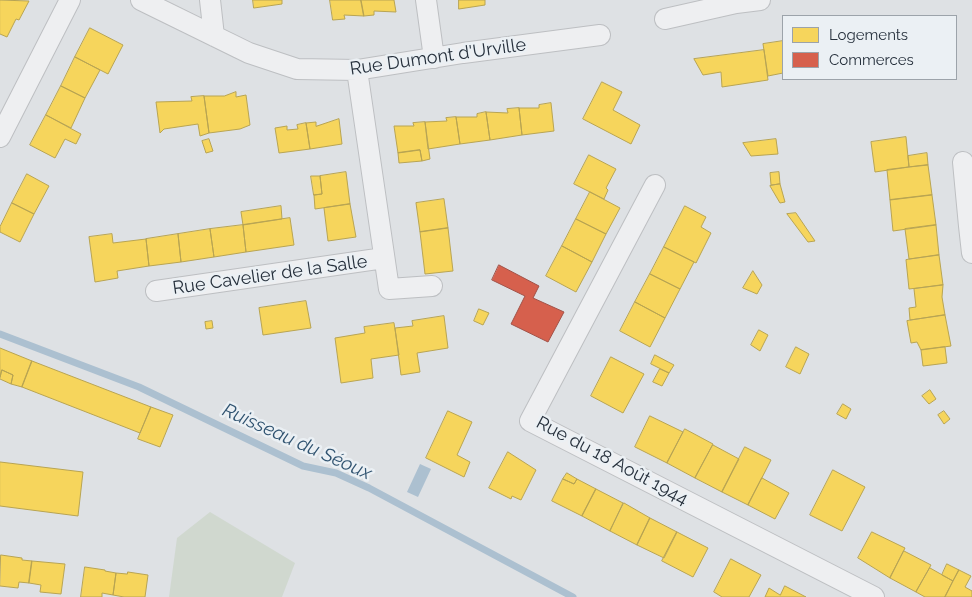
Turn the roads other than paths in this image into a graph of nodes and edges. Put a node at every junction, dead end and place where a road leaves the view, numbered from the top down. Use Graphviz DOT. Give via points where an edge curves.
graph roads {
  1 [pos="70,0"];
  2 [pos="141,0"];
  3 [pos="210,0"];
  4 [pos="426,0"];
  5 [pos="760,0"];
  6 [pos="723,3"];
  7 [pos="665,19"];
  8 [pos="600,35"];
  9 [pos="214,36"];
  10 [pos="434,58"];
  11 [pos="357,70"];
  12 [pos="0,138"];
  13 [pos="962,162"];
  14 [pos="655,185"];
  15 [pos="970,226"];
  16 [pos="972,252"];
  17 [pos="384,258"];
  18 [pos="432,286"];
  19 [pos="156,291"];
  20 [pos="874,597"];
  1 -- 12 [label="street"];
  2 -- 9 [label="street, Rue Dumont d'Urville"];
  3 -- 9 [label="street"];
  4 -- 10 [label="street"];
  5 -- 6 [label="street"];
  6 -- 7 [label="street"];
  8 -- 10 [label="street, Rue Dumont d'Urville"];
  9 -- 11 [label="street, Rue Dumont d'Urville" via="248,53 297,69"];
  10 -- 11 [label="street, Rue Dumont d'Urville"];
  11 -- 17 [label="street, Rue Cavelier de la Salle"];
  13 -- 15 [label="street"];
  14 -- 20 [label="street, Rue du 18 Août 1944" via="530,421"];
  15 -- 16 [label="street"];
  17 -- 18 [label="street, Rue Cavelier de la Salle" via="389,289"];
  17 -- 19 [label="street, Rue Cavelier de la Salle"];
}
